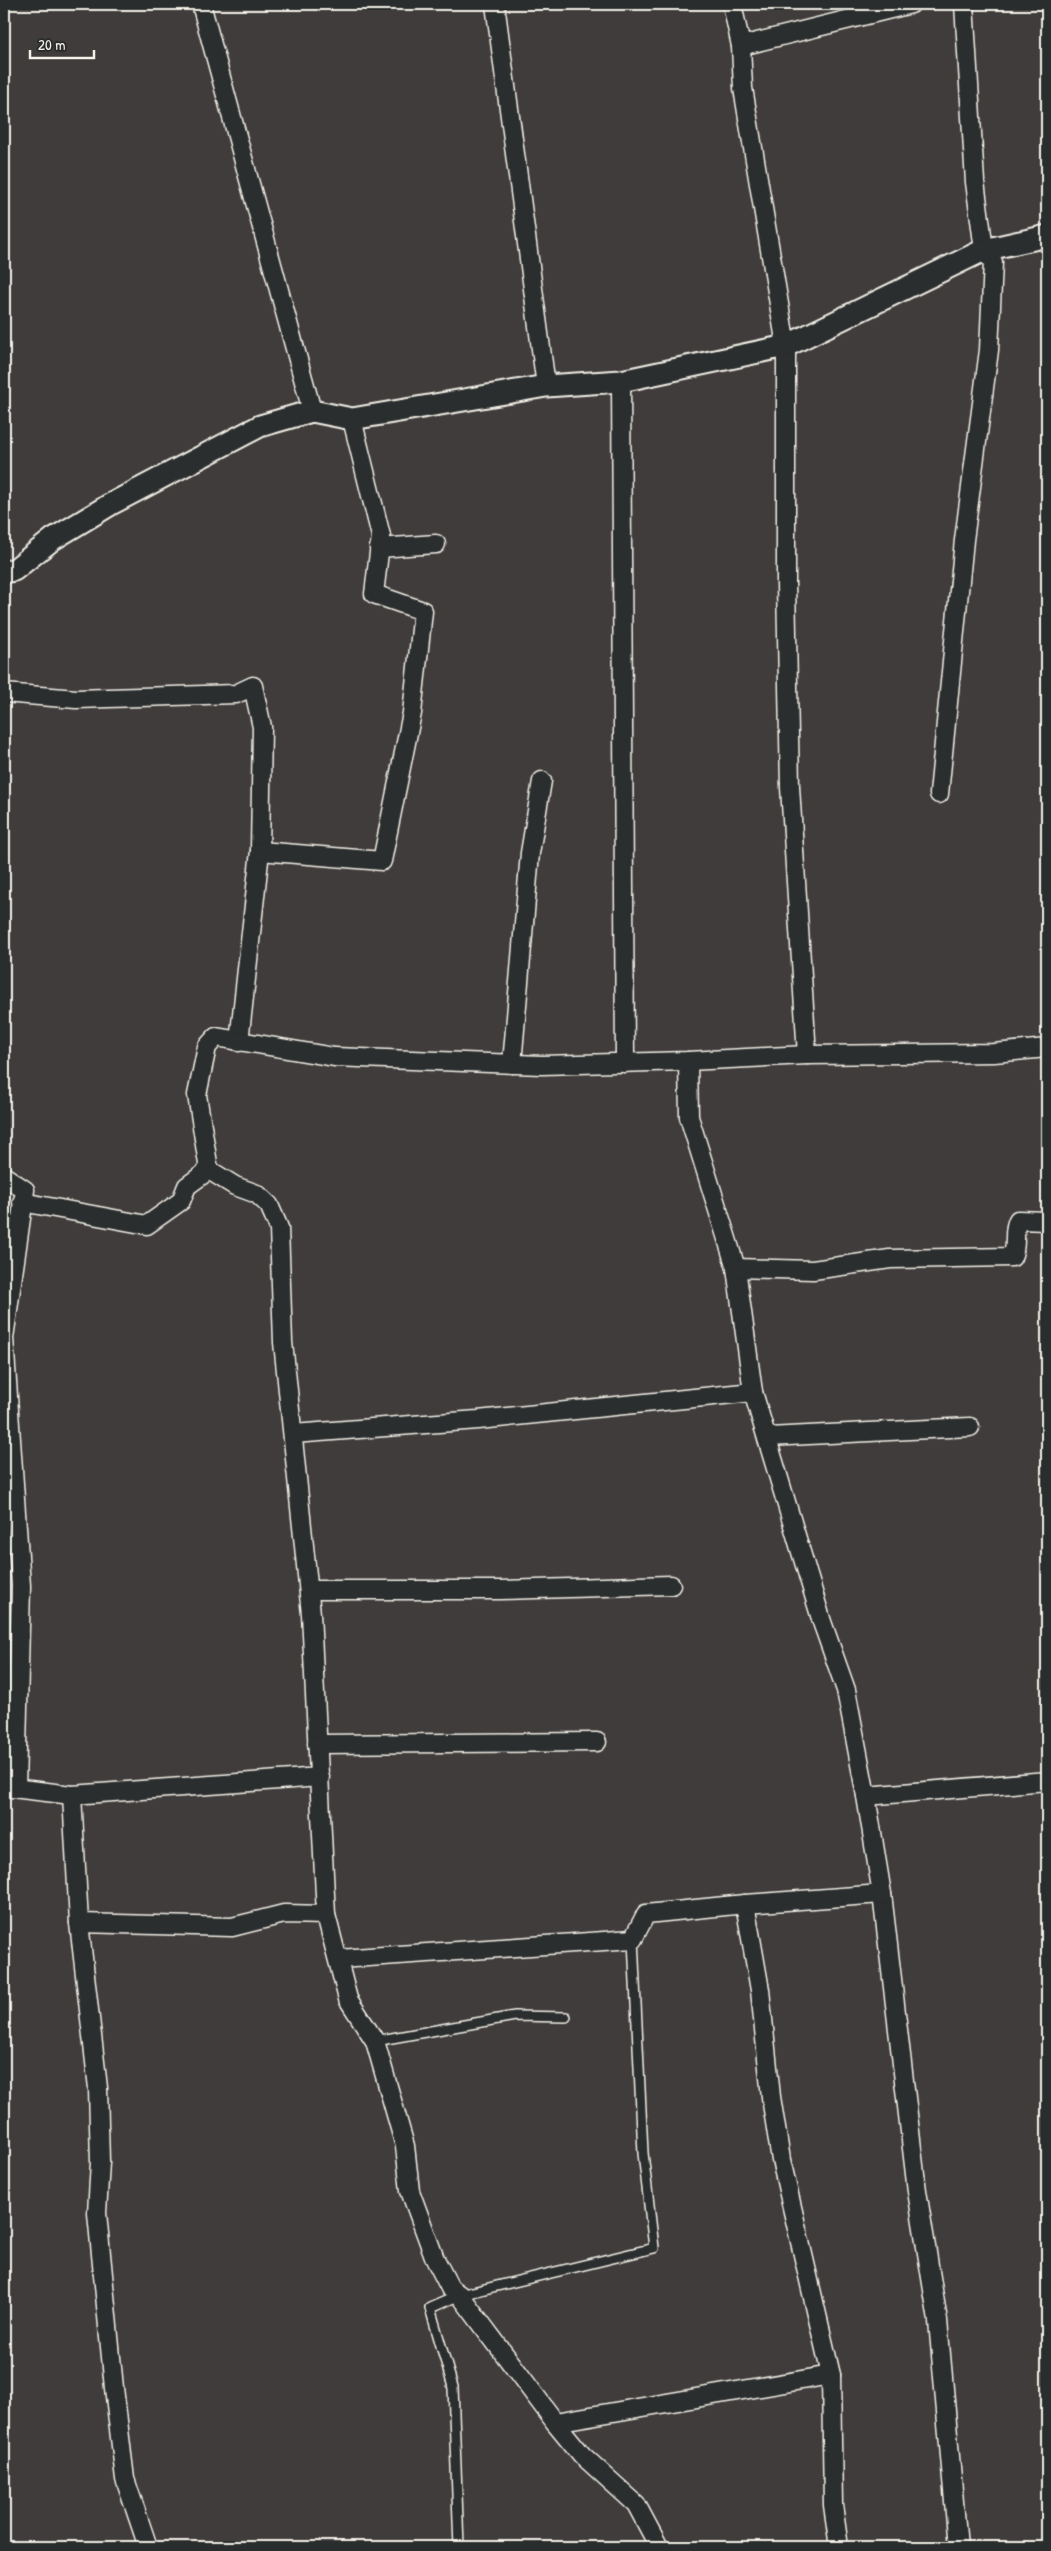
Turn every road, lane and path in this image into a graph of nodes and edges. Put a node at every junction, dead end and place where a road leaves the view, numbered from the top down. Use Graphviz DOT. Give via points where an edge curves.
graph roads {
  1 [pos="201,4"];
  2 [pos="495,4"];
  3 [pos="732,4"];
  4 [pos="912,4"];
  5 [pos="964,4"];
  6 [pos="741,46"];
  7 [pos="1047,236"];
  8 [pos="984,250"];
  9 [pos="786,346"];
  10 [pos="621,381"];
  11 [pos="546,386"];
  12 [pos="312,411"];
  13 [pos="352,419"];
  14 [pos="436,544"];
  15 [pos="379,548"];
  16 [pos="4,572"];
  17 [pos="4,692"];
  18 [pos="542,781"];
  19 [pos="939,794"];
  20 [pos="260,851"];
  21 [pos="239,1042"];
  22 [pos="1047,1048"];
  23 [pos="807,1055"];
  24 [pos="688,1061"];
  25 [pos="625,1063"];
  26 [pos="512,1064"];
  27 [pos="209,1170"];
  28 [pos="4,1176"];
  29 [pos="22,1202"];
  30 [pos="1047,1220"];
  31 [pos="736,1268"];
  32 [pos="753,1392"];
  33 [pos="970,1427"];
  34 [pos="293,1434"];
  35 [pos="768,1437"];
  36 [pos="671,1586"];
  37 [pos="309,1590"];
  38 [pos="596,1742"];
  39 [pos="318,1744"];
  40 [pos="320,1777"];
  41 [pos="1047,1781"];
  42 [pos="10,1788"];
  43 [pos="72,1795"];
  44 [pos="866,1796"];
  45 [pos="882,1894"];
  46 [pos="745,1904"];
  47 [pos="326,1915"];
  48 [pos="79,1923"];
  49 [pos="633,1939"];
  50 [pos="339,1959"];
  51 [pos="566,2017"];
  52 [pos="374,2041"];
  53 [pos="460,2296"];
  54 [pos="831,2375"];
  55 [pos="554,2422"];
  56 [pos="148,2547"];
  57 [pos="459,2547"];
  58 [pos="660,2547"];
  59 [pos="839,2547"];
  60 [pos="958,2547"];
  1 -- 12 [label="street"];
  2 -- 11 [label="street"];
  3 -- 6 [label="street"];
  4 -- 6 [label="street"];
  5 -- 8 [label="street" via="968,102"];
  6 -- 9 [label="street" via="742,88"];
  7 -- 8 [label="street"];
  8 -- 9 [label="street"];
  8 -- 19 [label="street" via="993,262 989,350 962,560"];
  9 -- 10 [label="street"];
  9 -- 23 [label="street" via="790,787"];
  10 -- 11 [label="street"];
  10 -- 25 [label="street"];
  11 -- 13 [label="street"];
  12 -- 13 [label="street"];
  12 -- 16 [label="street" via="260,426 194,459 53,539 14,570"];
  13 -- 15 [label="street" via="381,536"];
  14 -- 15 [label="street"];
  15 -- 20 [label="street" via="374,594 423,611 412,713 382,861"];
  17 -- 20 [label="street" via="76,699 236,694 253,686 262,727"];
  18 -- 26 [label="street" via="530,852"];
  20 -- 21 [label="street"];
  21 -- 26 [label="street" via="334,1057"];
  21 -- 27 [label="street" via="216,1037 207,1047 197,1095"];
  22 -- 23 [label="street" via="994,1053"];
  23 -- 24 [label="street"];
  24 -- 25 [label="street"];
  24 -- 31 [label="street" via="689,1117"];
  25 -- 26 [label="street"];
  27 -- 29 [label="street" via="187,1186 181,1200 147,1224"];
  27 -- 34 [label="street" via="235,1186 257,1194 269,1205 279,1228 283,1342"];
  28 -- 29 [label="street" via="24,1190"];
  29 -- 42 [label="street" via="4,1338 21,1586"];
  30 -- 31 [label="street" via="1018,1220 1014,1226 1016,1248 1012,1256 890,1259 814,1270"];
  31 -- 32 [label="street"];
  32 -- 34 [label="street" via="478,1420"];
  32 -- 35 [label="street"];
  33 -- 35 [label="street"];
  34 -- 37 [label="street"];
  35 -- 44 [label="street" via="822,1622 846,1690"];
  36 -- 37 [label="street"];
  37 -- 39 [label="street"];
  38 -- 39 [label="street"];
  39 -- 40 [label="street"];
  40 -- 43 [label="street"];
  40 -- 47 [label="street"];
  41 -- 44 [label="street"];
  42 -- 43 [label="street"];
  43 -- 48 [label="street"];
  44 -- 45 [label="street"];
  45 -- 46 [label="street"];
  45 -- 60 [label="street" via="917,2190 938,2321"];
  46 -- 49 [label="street" via="646,1914"];
  46 -- 54 [label="street" via="760,1990 781,2160"];
  47 -- 48 [label="street" via="284,1914 232,1927"];
  47 -- 50 [label="street"];
  48 -- 56 [label="street" via="98,2088 98,2213 114,2388 125,2479"];
  49 -- 50 [label="street"];
  49 -- 53 [label="lane" via="643,2153 654,2248"];
  50 -- 52 [label="street" via="348,1999"];
  51 -- 52 [label="lane" via="515,2016"];
  52 -- 53 [label="street" via="405,2146 410,2191 435,2259 450,2288"];
  53 -- 55 [label="street"];
  53 -- 57 [label="lane" via="430,2308 453,2387"];
  54 -- 55 [label="street"];
  54 -- 59 [label="street" via="833,2505"];
  55 -- 58 [label="street" via="582,2455 636,2504"];
}
